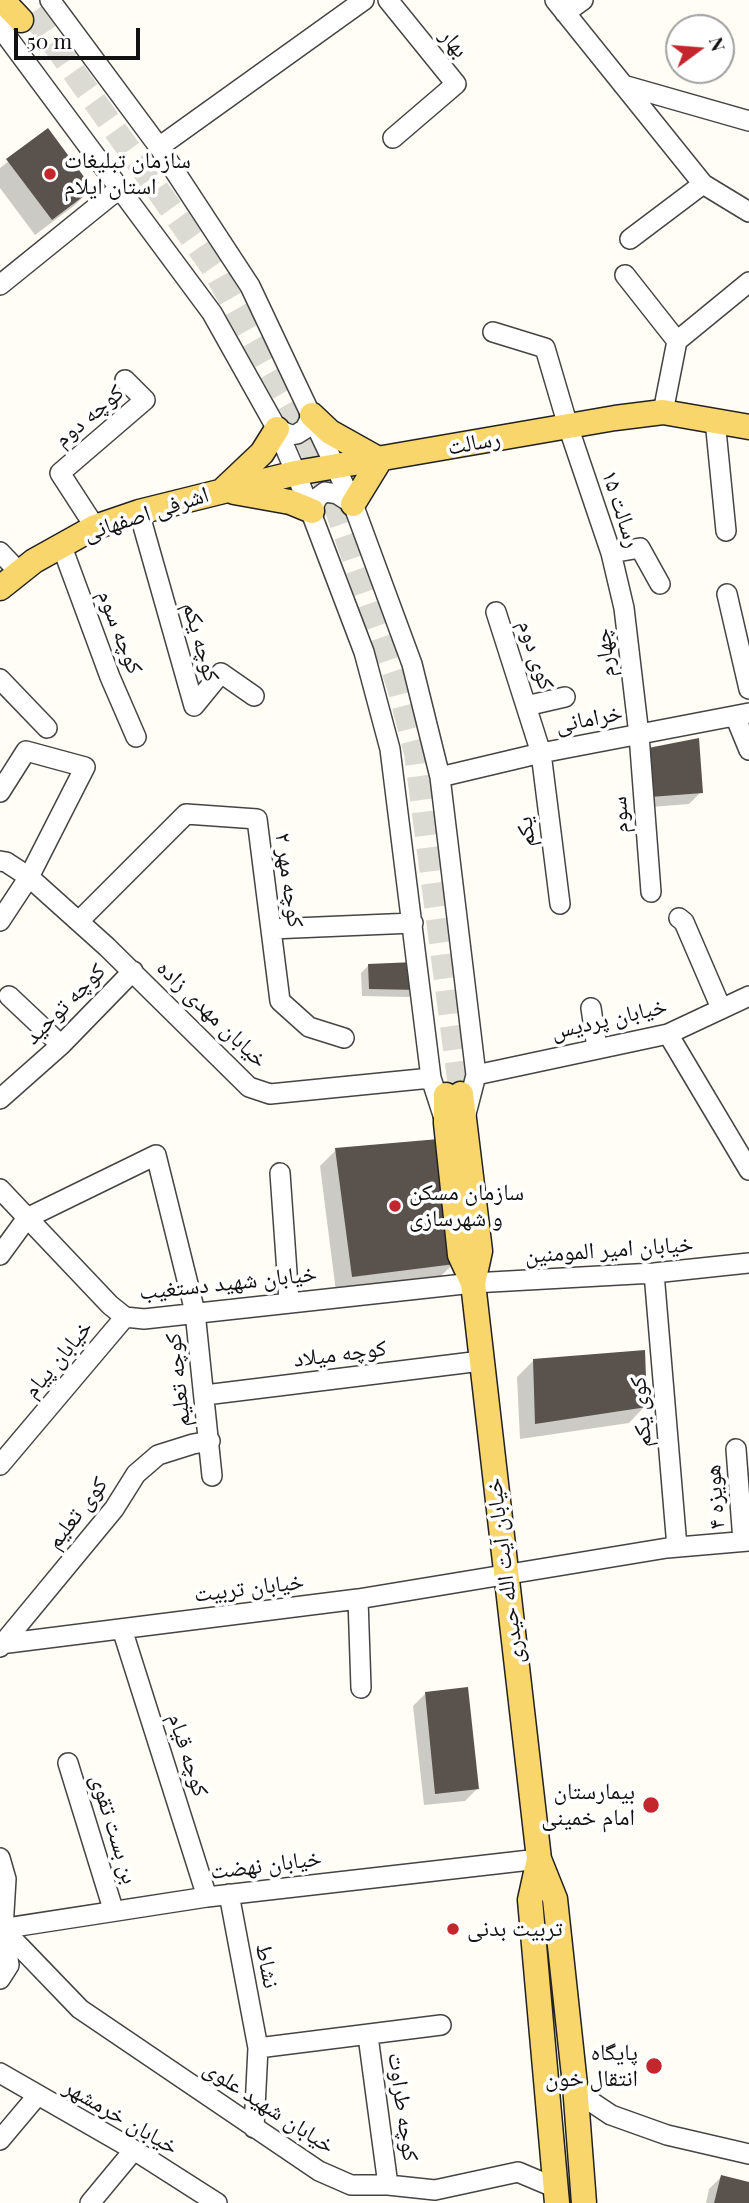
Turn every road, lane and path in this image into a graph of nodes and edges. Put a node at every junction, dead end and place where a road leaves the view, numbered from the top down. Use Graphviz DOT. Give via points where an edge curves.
graph roads {
  1 [pos="2,0"];
  2 [pos="364,0"];
  3 [pos="388,0"];
  4 [pos="583,0"];
  5 [pos="560,6"];
  6 [pos="25,11"];
  7 [pos="623,85"];
  8 [pos="749,121"];
  9 [pos="393,138"];
  10 [pos="159,147"];
  11 [pos="703,184"];
  12 [pos="120,188"];
  13 [pos="749,212"];
  14 [pos="630,239"];
  15 [pos="625,275"];
  16 [pos="749,282"];
  17 [pos="0,285"];
  18 [pos="493,332"];
  19 [pos="677,341"];
  20 [pos="125,380"];
  21 [pos="663,412"];
  22 [pos="312,415"];
  23 [pos="715,420"];
  24 [pos="568,426"];
  25 [pos="749,427"];
  26 [pos="277,429"];
  27 [pos="380,460"];
  28 [pos="337,467"];
  29 [pos="296,473"];
  30 [pos="223,490"];
  31 [pos="353,504"];
  32 [pos="139,512"];
  33 [pos="312,512"];
  34 [pos="95,527"];
  35 [pos="726,531"];
  36 [pos="61,544"];
  37 [pos="0,552"];
  38 [pos="611,553"];
  39 [pos="10,580"];
  40 [pos="660,584"];
  41 [pos="727,594"];
  42 [pos="624,608"];
  43 [pos="496,612"];
  44 [pos="0,679"];
  45 [pos="749,689"];
  46 [pos="254,696"];
  47 [pos="565,697"];
  48 [pos="526,706"];
  49 [pos="742,715"];
  50 [pos="47,728"];
  51 [pos="639,735"];
  52 [pos="136,737"];
  53 [pos="749,750"];
  54 [pos="541,753"];
  55 [pos="440,776"];
  56 [pos="0,792"];
  57 [pos="0,862"];
  58 [pos="30,877"];
  59 [pos="651,892"];
  60 [pos="560,904"];
  61 [pos="679,919"];
  62 [pos="0,921"];
  63 [pos="79,922"];
  64 [pos="413,923"];
  65 [pos="271,929"];
  66 [pos="133,971"];
  67 [pos="9,996"];
  68 [pos="749,996"];
  69 [pos="591,1008"];
  70 [pos="721,1008"];
  71 [pos="668,1034"];
  72 [pos="344,1038"];
  73 [pos="61,1045"];
  74 [pos="597,1048"];
  75 [pos="453,1086"];
  76 [pos="0,1099"];
  77 [pos="455,1123"];
  78 [pos="746,1159"];
  79 [pos="280,1173"];
  80 [pos="0,1189"];
  81 [pos="27,1218"];
  82 [pos="0,1255"];
  83 [pos="749,1264"];
  84 [pos="654,1273"];
  85 [pos="473,1283"];
  86 [pos="289,1301"];
  87 [pos="195,1312"];
  88 [pos="125,1317"];
  89 [pos="481,1361"];
  90 [pos="205,1395"];
  91 [pos="210,1441"];
  92 [pos="736,1449"];
  93 [pos="0,1465"];
  94 [pos="212,1476"];
  95 [pos="746,1541"];
  96 [pos="677,1548"];
  97 [pos="505,1577"];
  98 [pos="358,1599"];
  99 [pos="122,1629"];
  100 [pos="1,1645"];
  101 [pos="361,1688"];
  102 [pos="68,1763"];
  103 [pos="0,1858"];
  104 [pos="539,1859"];
  105 [pos="229,1894"];
  106 [pos="207,1897"];
  107 [pos="113,1909"];
  108 [pos="1,1928"];
  109 [pos="0,1979"];
  110 [pos="441,2025"];
  111 [pos="368,2036"];
  112 [pos="258,2048"];
  113 [pos="0,2073"];
  114 [pos="575,2085"];
  115 [pos="37,2096"];
  116 [pos="254,2128"];
  117 [pos="0,2140"];
  118 [pos="134,2150"];
  119 [pos="749,2154"];
  120 [pos="388,2185"];
  121 [pos="557,2196"];
  122 [pos="90,2203"];
  123 [pos="217,2203"];
  124 [pos="584,2203"];
  1 -- 6 [label="main road"];
  2 -- 10 [label="street"];
  3 -- 9 [label="street, بهار" via="456,84"];
  4 -- 5 [label="street"];
  5 -- 7 [label="street"];
  6 -- 10 [label="street"];
  6 -- 12 [label="street" via="5,34"];
  7 -- 8 [label="street"];
  7 -- 11 [label="street"];
  10 -- 22 [label="street" via="250,286"];
  11 -- 13 [label="street"];
  11 -- 14 [label="street"];
  12 -- 17 [label="street"];
  12 -- 26 [label="street" via="212,313"];
  15 -- 19 [label="street"];
  16 -- 19 [label="street"];
  18 -- 24 [label="street, رسالت ۱۵" via="545,348"];
  19 -- 21 [label="street"];
  20 -- 34 [label="street, کوچه دوم" via="145,400 60,473"];
  21 -- 23 [label="main road, رسالت"];
  21 -- 24 [label="main road, رسالت"];
  22 -- 26 [label="street" via="297,434"];
  22 -- 27 [label="main road" via="330,432"];
  22 -- 28 [label="street"];
  23 -- 25 [label="main road, رسالت"];
  23 -- 35 [label="street"];
  24 -- 27 [label="main road, رسالت"];
  24 -- 38 [label="street, رسالت ۱۵"];
  26 -- 29 [label="street"];
  26 -- 30 [label="main road" via="262,453"];
  27 -- 28 [label="main road, رسالت"];
  27 -- 31 [label="main road"];
  28 -- 29 [label="main road, رسالت"];
  28 -- 31 [label="street"];
  29 -- 30 [label="main road, اشرفی اصفهانی"];
  29 -- 33 [label="street"];
  30 -- 32 [label="main road, اشرفی اصفهانی"];
  30 -- 33 [label="main road" via="290,502"];
  31 -- 33 [label="street" via="325,492"];
  31 -- 55 [label="street" via="412,664"];
  32 -- 34 [label="main road, اشرفی اصفهانی"];
  32 -- 46 [label="street, کوچه یکم" via="194,706 221,673"];
  33 -- 64 [label="street" via="364,652 390,749"];
  34 -- 36 [label="main road, اشرفی اصفهانی"];
  36 -- 39 [label="main road, اشرفی اصفهانی"];
  36 -- 52 [label="street, کوچه سوم"];
  37 -- 39 [label="street"];
  38 -- 40 [label="street" via="640,548"];
  38 -- 42 [label="street, رسالت ۱۵"];
  41 -- 45 [label="street"];
  42 -- 51 [label="street, چهارم"];
  43 -- 48 [label="street, کوی دوم"];
  44 -- 50 [label="street"];
  47 -- 48 [label="street"];
  48 -- 54 [label="street, کوی دوم"];
  49 -- 51 [label="street, خرامانی"];
  49 -- 53 [label="street"];
  51 -- 54 [label="street, خرامانی"];
  51 -- 59 [label="street, سوم"];
  54 -- 55 [label="street, خرامانی"];
  54 -- 60 [label="street, یکم"];
  55 -- 75 [label="street"];
  56 -- 58 [label="street" via="26,751 85,767"];
  57 -- 58 [label="street, خیابان مهدی زاده"];
  58 -- 62 [label="street"];
  58 -- 63 [label="street, خیابان مهدی زاده"];
  61 -- 70 [label="street"];
  63 -- 65 [label="street, کوچه مهر ۲" via="186,814 257,819"];
  63 -- 66 [label="street, خیابان مهدی زاده"];
  64 -- 65 [label="street"];
  64 -- 75 [label="street"];
  65 -- 72 [label="street, کوچه مهر ۲" via="280,1001 309,1027"];
  66 -- 73 [label="street, کوچه توحید"];
  66 -- 75 [label="street, خیابان مهدی زاده" via="249,1087 270,1094"];
  67 -- 73 [label="street"];
  68 -- 70 [label="street, خیابان پردیس"];
  69 -- 74 [label="street"];
  70 -- 71 [label="street, خیابان پردیس"];
  71 -- 74 [label="street, خیابان پردیس"];
  71 -- 78 [label="street"];
  73 -- 76 [label="street, کوچه توحید"];
  74 -- 75 [label="street, خیابان پردیس"];
  75 -- 77 [label="main road, خیابان آیت الله حیدری"];
  75 -- 77 [label="street"];
  77 -- 85 [label="main road, خیابان آیت الله حیدری" via="480,1251"];
  79 -- 86 [label="street"];
  80 -- 81 [label="street, خیابان شهید دستغیب"];
  81 -- 82 [label="street"];
  81 -- 87 [label="street, کوچه تعلیم" via="156,1155"];
  81 -- 88 [label="street, خیابان شهید دستغیب"];
  83 -- 84 [label="street, خیابان امیر المومنین"];
  84 -- 85 [label="street, خیابان امیر المومنین"];
  84 -- 96 [label="street, کوی یکم"];
  85 -- 86 [label="street, خیابان شهید دستغیب"];
  85 -- 89 [label="main road, خیابان آیت الله حیدری"];
  86 -- 87 [label="street, خیابان شهید دستغیب"];
  87 -- 88 [label="street, خیابان شهید دستغیب"];
  87 -- 90 [label="street, کوچه تعلیم"];
  88 -- 93 [label="street, خیابان پیام"];
  89 -- 90 [label="street, کوچه میلاد"];
  89 -- 97 [label="main road, خیابان آیت الله حیدری"];
  90 -- 91 [label="street, کوچه تعلیم"];
  91 -- 94 [label="street, کوچه تعلیم"];
  91 -- 100 [label="street, کوی تعلیم" via="158,1455 136,1474 114,1509"];
  92 -- 95 [label="street, هویزه ۴"];
  95 -- 96 [label="street, خیابان تربیت"];
  96 -- 97 [label="street, خیابان تربیت"];
  97 -- 98 [label="street, خیابان تربیت"];
  97 -- 104 [label="main road, خیابان آیت الله حیدری"];
  98 -- 99 [label="street, خیابان تربیت"];
  98 -- 101 [label="street"];
  99 -- 100 [label="street, خیابان تربیت"];
  99 -- 106 [label="street, کوچه قیام"];
  102 -- 107 [label="street, بن بست تقوی"];
  103 -- 108 [label="street" via="6,1879"];
  104 -- 105 [label="street, خیابان نهضت"];
  104 -- 114 [label="main road, خیابان آیت الله حیدری" via="555,1899"];
  104 -- 121 [label="main road, خیابان آیت الله حیدری" via="530,1900"];
  105 -- 106 [label="street, خیابان نهضت"];
  105 -- 112 [label="street, نشاط"];
  106 -- 107 [label="street, خیابان نهضت"];
  107 -- 108 [label="street, خیابان نهضت"];
  108 -- 109 [label="street" via="9,1965"];
  108 -- 116 [label="street, خیابان شهید علوی" via="80,2009"];
  110 -- 111 [label="street"];
  111 -- 112 [label="street"];
  111 -- 120 [label="street, کوچه طراوت"];
  112 -- 116 [label="street, نشاط"];
  113 -- 115 [label="street, خیابان خرمشهر"];
  114 -- 119 [label="street" via="611,2115 667,2135"];
  114 -- 124 [label="main road, خیابان آیت الله حیدری"];
  115 -- 117 [label="street"];
  115 -- 118 [label="street, خیابان خرمشهر"];
  116 -- 120 [label="street, خیابان شهید علوی" via="319,2171 351,2185"];
  118 -- 122 [label="street"];
  118 -- 123 [label="street, خیابان خرمشهر"];
  120 -- 121 [label="street, خیابان شهید علوی" via="435,2190 518,2172"];
}
